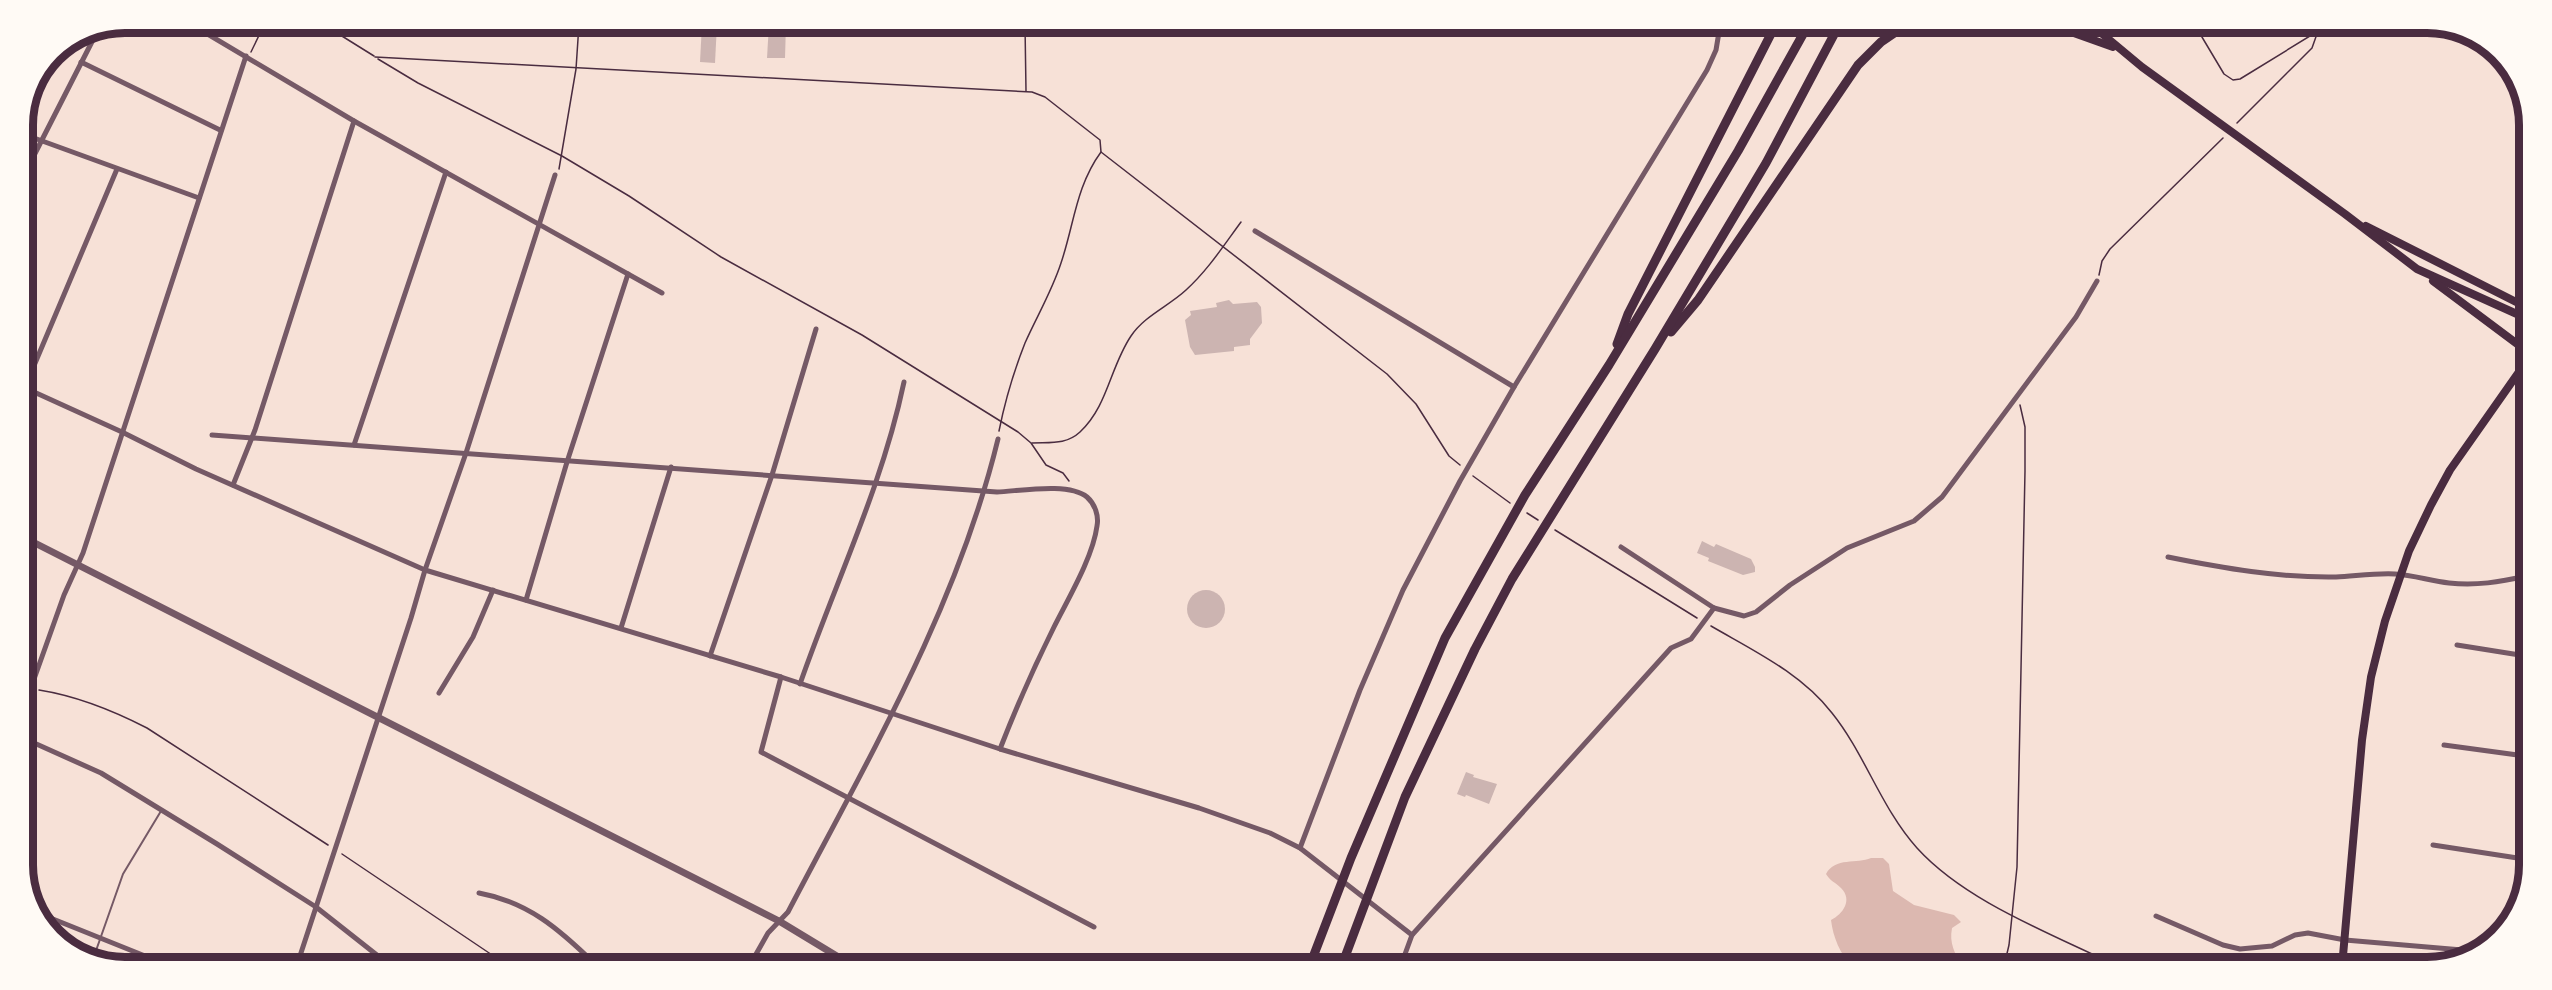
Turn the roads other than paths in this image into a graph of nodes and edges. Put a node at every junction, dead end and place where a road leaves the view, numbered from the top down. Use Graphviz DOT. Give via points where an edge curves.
graph roads {
  1 [pos="206,33"];
  2 [pos="1719,33"];
  3 [pos="1771,33"];
  4 [pos="1804,33"];
  5 [pos="1835,33"];
  6 [pos="1894,33"];
  7 [pos="2073,33"];
  8 [pos="2101,33"];
  9 [pos="93,39"];
  10 [pos="2117,48"];
  11 [pos="246,56"];
  12 [pos="81,62"];
  13 [pos="354,121"];
  14 [pos="220,130"];
  15 [pos="33,137"];
  16 [pos="40,139"];
  17 [pos="33,155"];
  18 [pos="117,169"];
  19 [pos="446,171"];
  20 [pos="555,175"];
  21 [pos="199,198"];
  22 [pos="2345,214"];
  23 [pos="538,224"];
  24 [pos="1255,231"];
  25 [pos="2417,269"];
  26 [pos="628,274"];
  27 [pos="2097,281"];
  28 [pos="662,293"];
  29 [pos="2519,304"];
  30 [pos="2519,315"];
  31 [pos="816,329"];
  32 [pos="2519,345"];
  33 [pos="1655,349"];
  34 [pos="1609,365"];
  35 [pos="33,366"];
  36 [pos="2519,372"];
  37 [pos="904,382"];
  38 [pos="1514,387"];
  39 [pos="33,391"];
  40 [pos="122,432"];
  41 [pos="212,435"];
  42 [pos="251,438"];
  43 [pos="998,439"];
  44 [pos="354,444"];
  45 [pos="466,453"];
  46 [pos="567,462"];
  47 [pos="672,467"];
  48 [pos="771,475"];
  49 [pos="877,483"];
  50 [pos="233,485"];
  51 [pos="985,491"];
  52 [pos="33,542"];
  53 [pos="1621,547"];
  54 [pos="2168,557"];
  55 [pos="78,564"];
  56 [pos="425,570"];
  57 [pos="2401,574"];
  58 [pos="2519,578"];
  59 [pos="493,590"];
  60 [pos="526,600"];
  61 [pos="1714,608"];
  62 [pos="621,628"];
  63 [pos="2457,645"];
  64 [pos="2519,655"];
  65 [pos="710,656"];
  66 [pos="781,677"];
  67 [pos="33,682"];
  68 [pos="800,684"];
  69 [pos="439,693"];
  70 [pos="891,713"];
  71 [pos="379,717"];
  72 [pos="33,742"];
  73 [pos="2444,745"];
  74 [pos="1000,749"];
  75 [pos="2519,755"];
  76 [pos="850,797"];
  77 [pos="162,811"];
  78 [pos="2433,845"];
  79 [pos="1300,848"];
  80 [pos="2519,858"];
  81 [pos="479,893"];
  82 [pos="316,907"];
  83 [pos="2156,916"];
  84 [pos="49,917"];
  85 [pos="779,921"];
  86 [pos="1094,927"];
  87 [pos="1412,934"];
  88 [pos="101,936"];
  89 [pos="2344,940"];
  90 [pos="2461,950"];
  91 [pos="96,952"];
  92 [pos="148,957"];
  93 [pos="300,957"];
  94 [pos="379,957"];
  95 [pos="588,957"];
  96 [pos="754,957"];
  97 [pos="838,957"];
  98 [pos="1313,957"];
  99 [pos="1345,957"];
  100 [pos="1404,957"];
  101 [pos="2343,957"];
  1 -- 11 [label="street"];
  2 -- 38 [label="street" via="1707,70"];
  3 -- 34 [label="highway" via="1628,314"];
  4 -- 34 [label="highway" via="1738,151"];
  5 -- 33 [label="highway" via="1766,163"];
  6 -- 33 [label="highway" via="1858,65 1698,300"];
  7 -- 10 [label="main road"];
  8 -- 10 [label="main road"];
  9 -- 12 [label="street"];
  10 -- 22 [label="main road"];
  11 -- 13 [label="street"];
  11 -- 14 [label="street"];
  12 -- 14 [label="street"];
  12 -- 16 [label="street"];
  13 -- 19 [label="street"];
  13 -- 42 [label="street"];
  14 -- 21 [label="street"];
  15 -- 16 [label="street"];
  16 -- 17 [label="street"];
  16 -- 18 [label="street"];
  18 -- 21 [label="street"];
  18 -- 35 [label="street"];
  19 -- 23 [label="street"];
  19 -- 44 [label="street"];
  20 -- 23 [label="street"];
  21 -- 40 [label="street"];
  22 -- 25 [label="main road"];
  22 -- 29 [label="main road"];
  23 -- 26 [label="street"];
  23 -- 45 [label="street"];
  24 -- 38 [label="street"];
  25 -- 30 [label="main road"];
  25 -- 32 [label="main road"];
  26 -- 28 [label="street"];
  26 -- 46 [label="street"];
  27 -- 61 [label="street" via="2016,400 1942,497 1914,521 1846,548 1756,612 1735,615"];
  31 -- 48 [label="street"];
  33 -- 99 [label="highway" via="1512,579 1475,649 1405,797"];
  34 -- 98 [label="highway" via="1525,495 1445,638"];
  36 -- 57 [label="main road" via="2450,470"];
  37 -- 49 [label="street"];
  38 -- 79 [label="street" via="1403,590"];
  39 -- 40 [label="street"];
  40 -- 50 [label="street"];
  40 -- 55 [label="street"];
  41 -- 42 [label="street"];
  42 -- 44 [label="street"];
  42 -- 50 [label="street"];
  43 -- 51 [label="street"];
  44 -- 45 [label="street"];
  45 -- 46 [label="street"];
  45 -- 56 [label="street"];
  46 -- 47 [label="street"];
  46 -- 60 [label="street"];
  47 -- 48 [label="street"];
  47 -- 62 [label="street"];
  48 -- 49 [label="street"];
  48 -- 65 [label="street"];
  49 -- 51 [label="street"];
  49 -- 68 [label="street"];
  50 -- 56 [label="street"];
  51 -- 70 [label="street" via="946,597"];
  51 -- 74 [label="street" via="1071,490 1085,495 1095,508 1098,524 1077,580"];
  52 -- 55 [label="street"];
  53 -- 61 [label="street"];
  54 -- 57 [label="street" via="2299,575"];
  55 -- 67 [label="street"];
  55 -- 71 [label="street"];
  56 -- 59 [label="street"];
  56 -- 71 [label="street"];
  57 -- 58 [label="street" via="2466,584"];
  57 -- 89 [label="main road" via="2375,656 2370,687"];
  59 -- 60 [label="street"];
  59 -- 69 [label="street" via="473,637"];
  60 -- 62 [label="street"];
  61 -- 87 [label="street" via="1691,639 1671,648"];
  62 -- 65 [label="street"];
  63 -- 64 [label="street"];
  65 -- 66 [label="street"];
  66 -- 68 [label="street"];
  66 -- 76 [label="street" via="761,752"];
  68 -- 70 [label="street"];
  70 -- 74 [label="street"];
  70 -- 76 [label="street"];
  71 -- 82 [label="street"];
  71 -- 85 [label="street"];
  72 -- 77 [label="street" via="92,769"];
  73 -- 75 [label="street"];
  74 -- 79 [label="street" via="1199,808 1270,832"];
  76 -- 85 [label="street" via="788,912"];
  76 -- 86 [label="street"];
  77 -- 82 [label="street"];
  77 -- 88 [label="lane" via="123,873"];
  78 -- 80 [label="street"];
  79 -- 87 [label="street"];
  81 -- 95 [label="street" via="496,896 543,918"];
  82 -- 93 [label="street"];
  82 -- 94 [label="street"];
  83 -- 89 [label="street" via="2240,949 2272,946 2295,934"];
  84 -- 88 [label="street"];
  85 -- 96 [label="street"];
  85 -- 97 [label="street"];
  87 -- 100 [label="street"];
  88 -- 91 [label="lane"];
  88 -- 92 [label="street"];
  89 -- 90 [label="street"];
  89 -- 101 [label="main road"];
}
